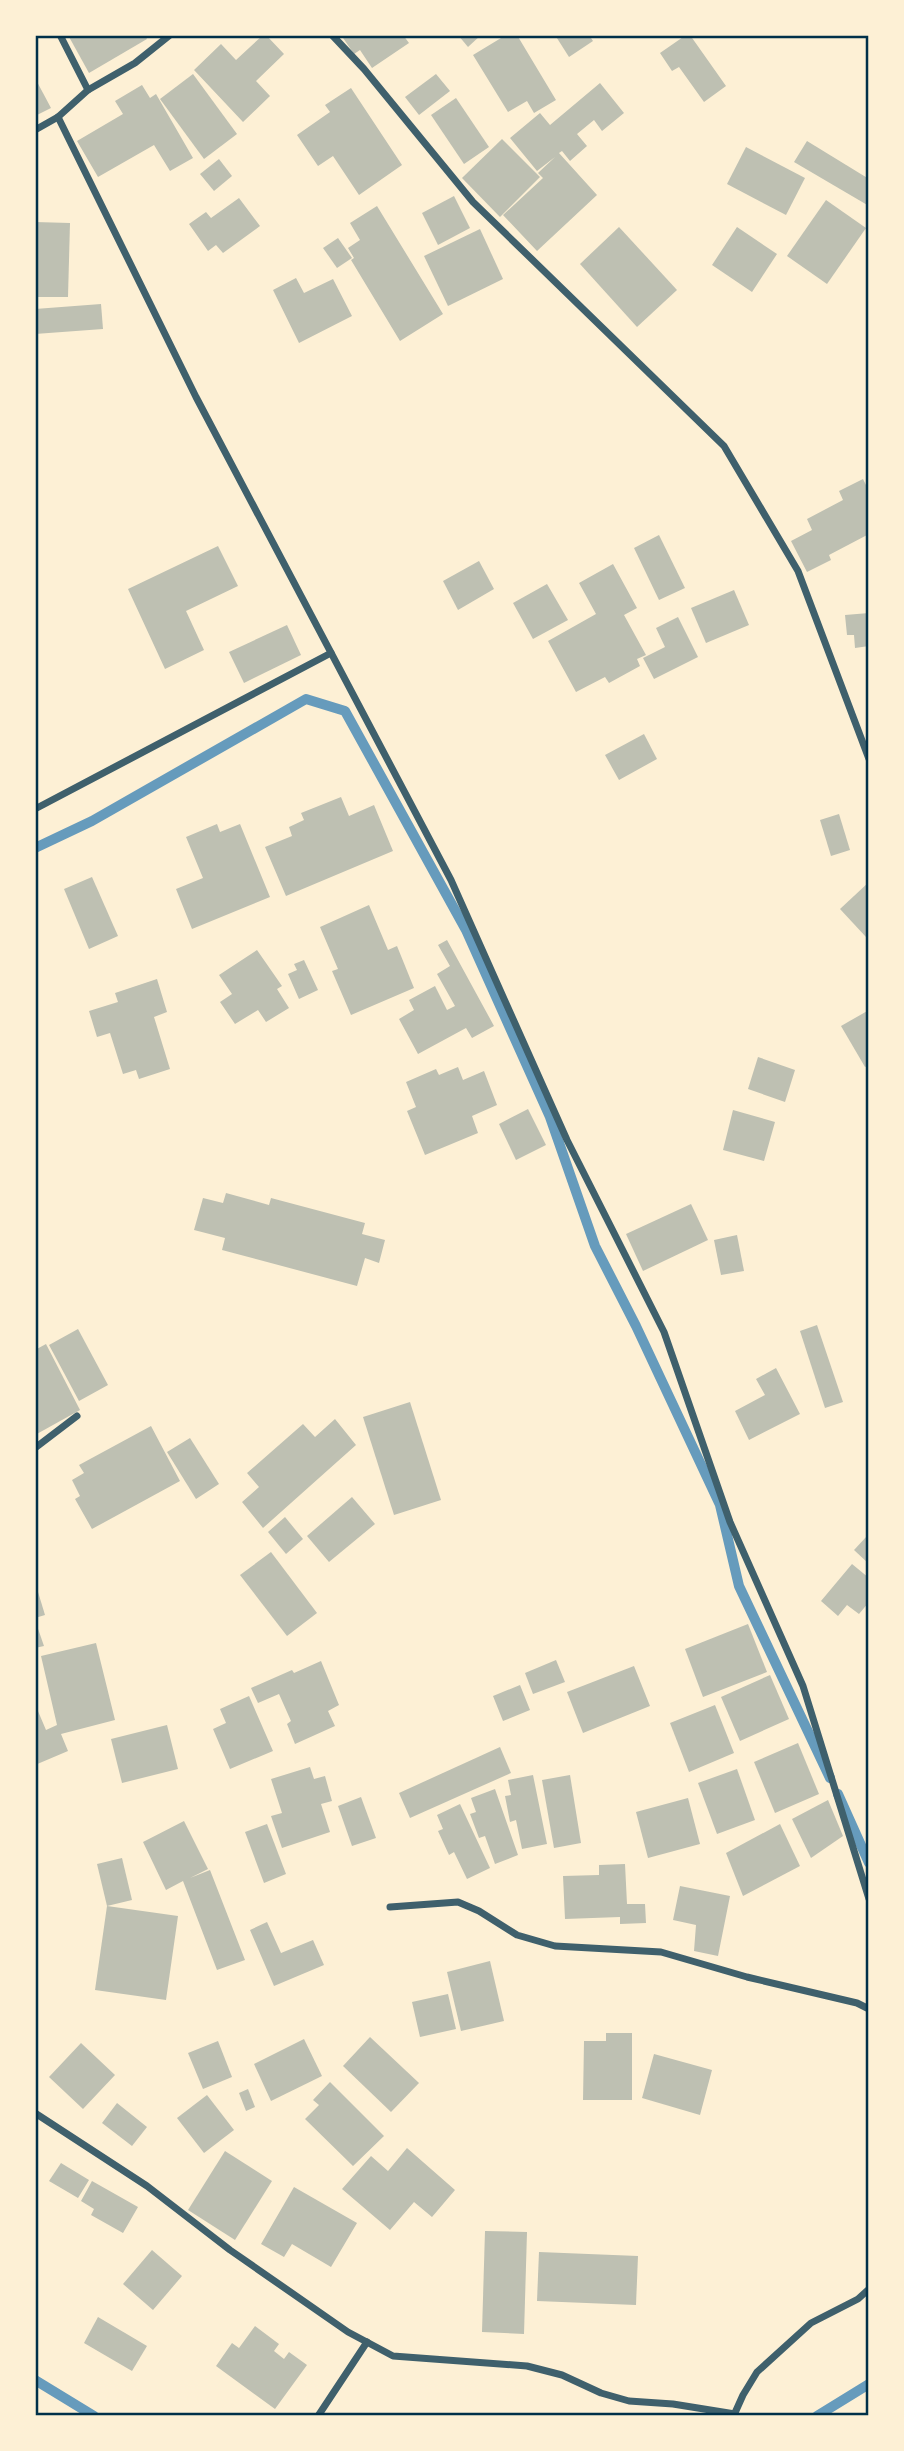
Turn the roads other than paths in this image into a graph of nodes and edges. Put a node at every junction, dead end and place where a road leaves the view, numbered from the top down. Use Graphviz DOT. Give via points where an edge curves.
graph roads {
  1 [pos="60,35"];
  2 [pos="170,35"];
  3 [pos="332,35"];
  4 [pos="88,90"];
  5 [pos="58,117"];
  6 [pos="35,130"];
  7 [pos="331,653"];
  8 [pos="869,758"];
  9 [pos="35,809"];
  10 [pos="77,1416"];
  11 [pos="35,1448"];
  12 [pos="869,1899"];
  13 [pos="390,1907"];
  14 [pos="869,2009"];
  15 [pos="35,2113"];
  16 [pos="869,2289"];
  17 [pos="367,2342"];
  18 [pos="734,2415"];
  19 [pos="318,2416"];
  1 -- 4 [label="street"];
  2 -- 4 [label="street" via="135,63"];
  3 -- 8 [label="street" via="473,202 724,446 798,571"];
  4 -- 5 [label="street"];
  5 -- 6 [label="street"];
  5 -- 7 [label="street" via="153,313"];
  7 -- 9 [label="street"];
  7 -- 12 [label="street" via="451,880 567,1140 664,1332 730,1522 803,1686"];
  10 -- 11 [label="street"];
  13 -- 14 [label="street" via="458,1902 517,1935 555,1946 661,1952"];
  15 -- 17 [label="street" via="147,2186 230,2250"];
  16 -- 18 [label="street" via="811,2323 766,2364"];
  17 -- 18 [label="street" via="393,2356 527,2366 629,2402"];
  17 -- 19 [label="street"];
}
